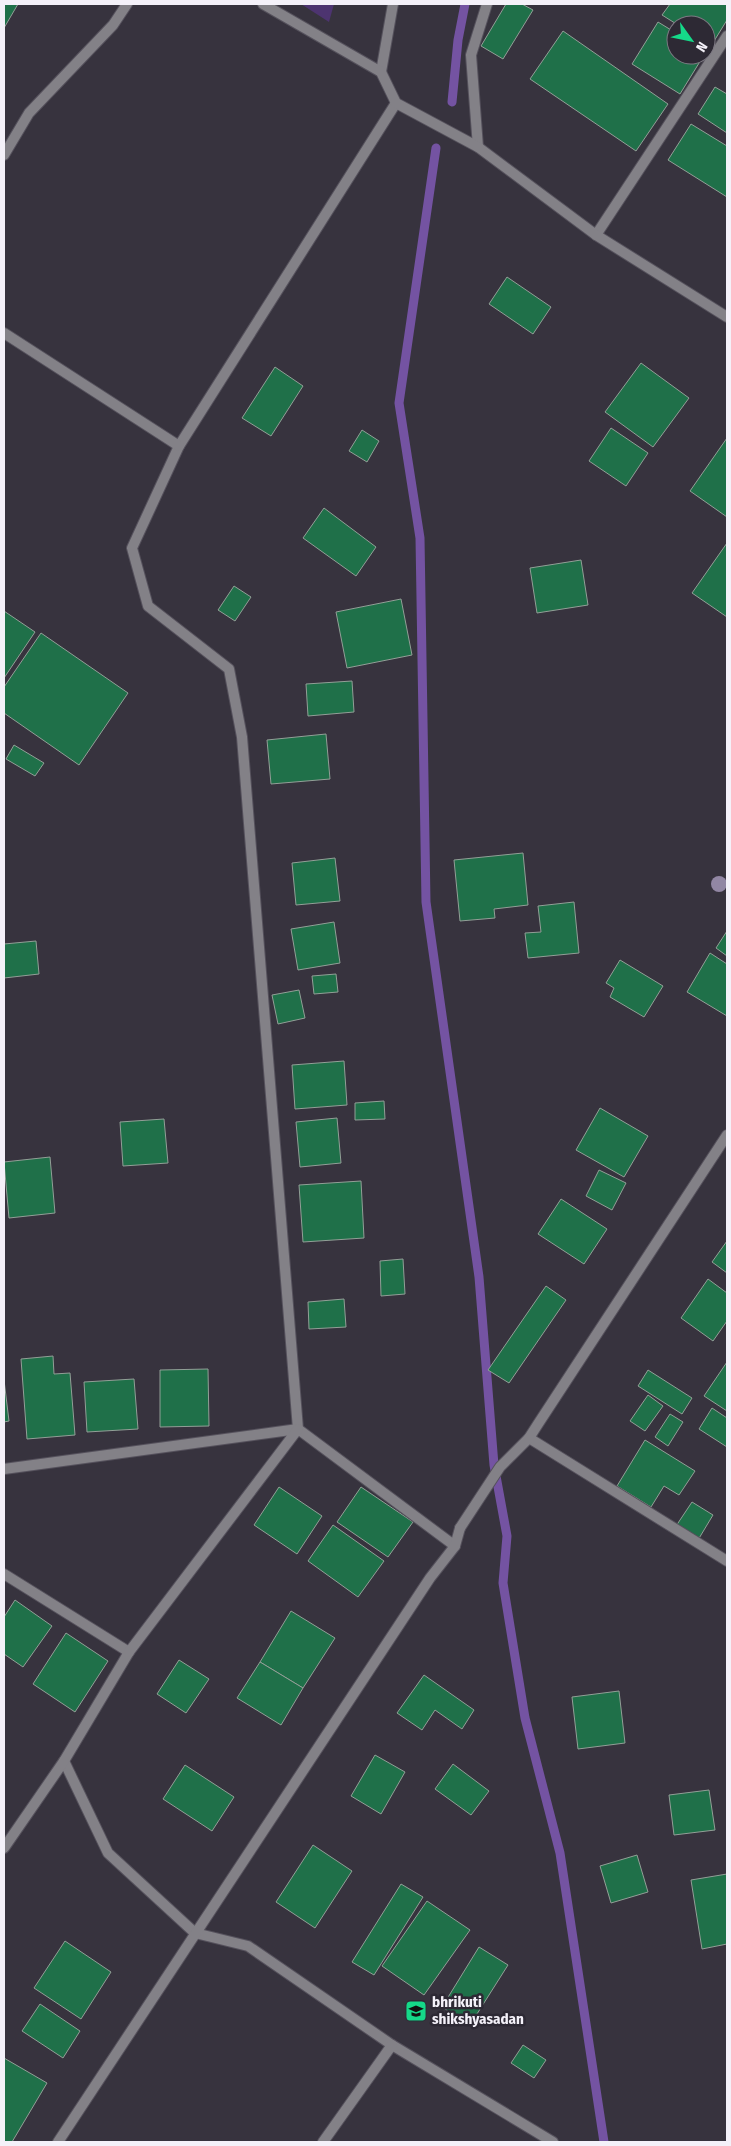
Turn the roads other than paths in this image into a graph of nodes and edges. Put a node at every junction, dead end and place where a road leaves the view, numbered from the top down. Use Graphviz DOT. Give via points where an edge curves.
graph roads {
  1 [pos="127,4"];
  2 [pos="263,4"];
  3 [pos="393,4"];
  4 [pos="487,4"];
  5 [pos="727,36"];
  6 [pos="381,72"];
  7 [pos="396,103"];
  8 [pos="478,147"];
  9 [pos="4,154"];
  10 [pos="596,235"];
  11 [pos="727,317"];
  12 [pos="4,333"];
  13 [pos="180,446"];
  14 [pos="727,1135"];
  15 [pos="298,1429"];
  16 [pos="529,1438"];
  17 [pos="4,1468"];
  18 [pos="454,1546"];
  19 [pos="727,1561"];
  20 [pos="4,1574"];
  21 [pos="129,1652"];
  22 [pos="64,1761"];
  23 [pos="4,1848"];
  24 [pos="195,1933"];
  25 [pos="392,2045"];
  26 [pos="58,2142"];
  27 [pos="323,2142"];
  28 [pos="553,2142"];
  1 -- 9 [label="street" via="114,25 29,113"];
  2 -- 6 [label="street"];
  3 -- 6 [label="street"];
  4 -- 8 [label="street" via="471,55"];
  5 -- 10 [label="street"];
  6 -- 7 [label="street"];
  7 -- 8 [label="street"];
  7 -- 13 [label="street"];
  8 -- 10 [label="street"];
  10 -- 11 [label="street"];
  12 -- 13 [label="street"];
  13 -- 15 [label="street" via="132,548 148,606 229,668 233,688 242,737"];
  14 -- 16 [label="street"];
  15 -- 17 [label="street"];
  15 -- 18 [label="street"];
  15 -- 21 [label="street"];
  16 -- 18 [label="street" via="500,1467 460,1528"];
  16 -- 19 [label="street"];
  18 -- 24 [label="street"];
  20 -- 21 [label="street"];
  21 -- 22 [label="street"];
  22 -- 23 [label="street"];
  22 -- 24 [label="street" via="108,1853"];
  24 -- 25 [label="street" via="248,1946"];
  24 -- 26 [label="street"];
  25 -- 27 [label="street"];
  25 -- 28 [label="street"];
}
